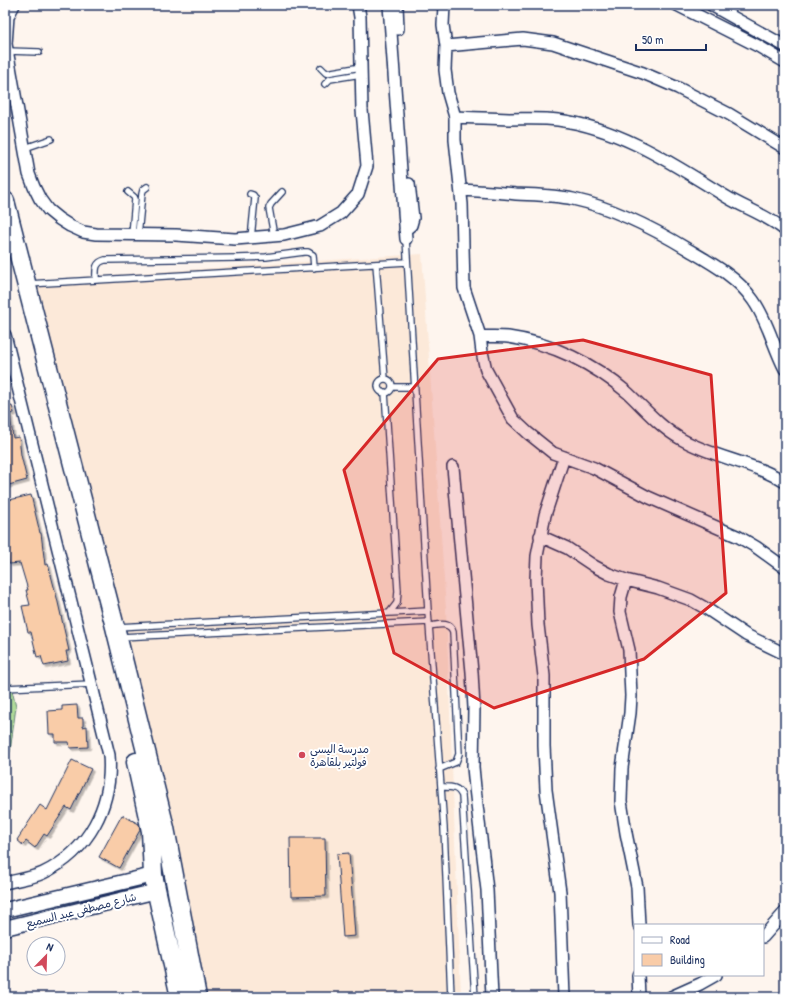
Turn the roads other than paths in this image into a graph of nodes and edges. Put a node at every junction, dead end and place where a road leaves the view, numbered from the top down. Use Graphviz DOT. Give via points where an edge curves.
graph roads {
  1 [pos="14,5"];
  2 [pos="358,5"];
  3 [pos="389,5"];
  4 [pos="397,5"];
  5 [pos="444,5"];
  6 [pos="677,5"];
  7 [pos="711,5"];
  8 [pos="446,46"];
  9 [pos="785,46"];
  10 [pos="7,51"];
  11 [pos="39,52"];
  12 [pos="785,62"];
  13 [pos="321,68"];
  14 [pos="361,71"];
  15 [pos="325,84"];
  16 [pos="455,117"];
  17 [pos="51,139"];
  18 [pos="25,148"];
  19 [pos="785,148"];
  20 [pos="147,187"];
  21 [pos="461,190"];
  22 [pos="128,192"];
  23 [pos="282,192"];
  24 [pos="250,194"];
  25 [pos="5,201"];
  26 [pos="785,230"];
  27 [pos="405,234"];
  28 [pos="135,235"];
  29 [pos="274,236"];
  30 [pos="251,238"];
  31 [pos="5,241"];
  32 [pos="407,262"];
  33 [pos="376,264"];
  34 [pos="314,268"];
  35 [pos="96,280"];
  36 [pos="26,284"];
  37 [pos="5,335"];
  38 [pos="480,336"];
  39 [pos="785,369"];
  40 [pos="384,379"];
  41 [pos="392,387"];
  42 [pos="414,387"];
  43 [pos="386,392"];
  44 [pos="564,457"];
  45 [pos="453,467"];
  46 [pos="785,482"];
  47 [pos="540,536"];
  48 [pos="785,568"];
  49 [pos="626,580"];
  50 [pos="428,611"];
  51 [pos="390,612"];
  52 [pos="429,624"];
  53 [pos="116,632"];
  54 [pos="785,654"];
  55 [pos="91,684"];
  56 [pos="5,688"];
  57 [pos="439,769"];
  58 [pos="441,787"];
  59 [pos="5,883"];
  60 [pos="155,883"];
  61 [pos="5,910"];
  62 [pos="785,912"];
  63 [pos="639,924"];
  64 [pos="5,928"];
  65 [pos="764,936"];
  66 [pos="638,976"];
  67 [pos="714,976"];
  68 [pos="180,997"];
  69 [pos="197,997"];
  70 [pos="451,997"];
  71 [pos="475,997"];
  72 [pos="492,997"];
  73 [pos="564,997"];
  74 [pos="639,997"];
  75 [pos="671,997"];
  1 -- 10 [label="street" via="8,16"];
  2 -- 14 [label="street"];
  3 -- 27 [label="street"];
  4 -- 27 [label="street" via="404,137 413,218"];
  5 -- 8 [label="street"];
  6 -- 12 [label="street"];
  7 -- 9 [label="street"];
  8 -- 16 [label="street" via="445,70"];
  8 -- 19 [label="street" via="515,39 553,43 643,73 678,88 729,114"];
  10 -- 11 [label="lane"];
  10 -- 18 [label="street"];
  13 -- 14 [label="lane" via="326,73"];
  14 -- 15 [label="lane" via="330,79"];
  14 -- 29 [label="street" via="367,166 358,194 341,213 320,226"];
  16 -- 21 [label="street"];
  16 -- 26 [label="street" via="559,120 606,132 658,155 735,202 772,220"];
  17 -- 18 [label="lane"];
  18 -- 28 [label="street" via="34,187 48,210 59,219 90,233"];
  20 -- 28 [label="lane" via="142,194"];
  21 -- 38 [label="street" via="464,288"];
  21 -- 39 [label="street" via="573,199 600,206 672,239 721,269 745,290 766,322"];
  22 -- 28 [label="lane" via="135,199"];
  23 -- 29 [label="lane" via="269,208"];
  24 -- 30 [label="lane" via="255,198"];
  25 -- 36 [label="main road"];
  27 -- 32 [label="lane"];
  28 -- 30 [label="street"];
  29 -- 30 [label="street"];
  31 -- 60 [label="main road" via="103,625 139,778 151,831"];
  32 -- 33 [label="lane"];
  32 -- 42 [label="lane"];
  33 -- 34 [label="lane"];
  33 -- 40 [label="lane"];
  34 -- 35 [label="lane"];
  34 -- 35 [label="lane" via="313,255 306,252 266,257 105,260 97,265"];
  35 -- 36 [label="lane"];
  36 -- 53 [label="main road"];
  37 -- 55 [label="street"];
  38 -- 44 [label="street" via="486,370 513,419 553,453"];
  38 -- 46 [label="street" via="534,342 579,360 628,393 660,424 681,439 771,474"];
  40 -- 41 [label="lane" via="389,381"];
  40 -- 43 [label="lane" via="378,386 381,391"];
  41 -- 42 [label="lane"];
  41 -- 43 [label="lane"];
  42 -- 50 [label="lane"];
  43 -- 51 [label="lane" via="398,591 397,603"];
  44 -- 47 [label="street"];
  44 -- 48 [label="street" via="594,468 648,497 739,537"];
  45 -- 72 [label="street" via="472,672 474,781 487,890"];
  47 -- 49 [label="street" via="567,548 594,566"];
  47 -- 73 [label="street" via="536,602 544,676 546,790 560,892"];
  49 -- 54 [label="street" via="691,600 746,635"];
  49 -- 63 [label="street" via="620,612 629,650 631,696 622,768 621,801 637,887"];
  50 -- 51 [label="lane"];
  50 -- 52 [label="lane"];
  51 -- 53 [label="lane"];
  52 -- 53 [label="lane"];
  52 -- 57 [label="lane"];
  52 -- 57 [label="lane" via="448,625 453,632 459,754 454,763"];
  53 -- 69 [label="main road" via="165,828"];
  55 -- 56 [label="lane"];
  55 -- 59 [label="street" via="109,755 110,770 104,803 86,839 74,853 42,874"];
  57 -- 58 [label="lane"];
  58 -- 70 [label="lane"];
  58 -- 71 [label="lane" via="457,789 462,796"];
  60 -- 61 [label="street, شارع مصطفى عبد السميع"];
  60 -- 64 [label="street, شارع مصطفى عبد السميع"];
  60 -- 68 [label="main road"];
  62 -- 65 [label="street"];
  66 -- 74 [label="street"];
  67 -- 75 [label="street"];
}
